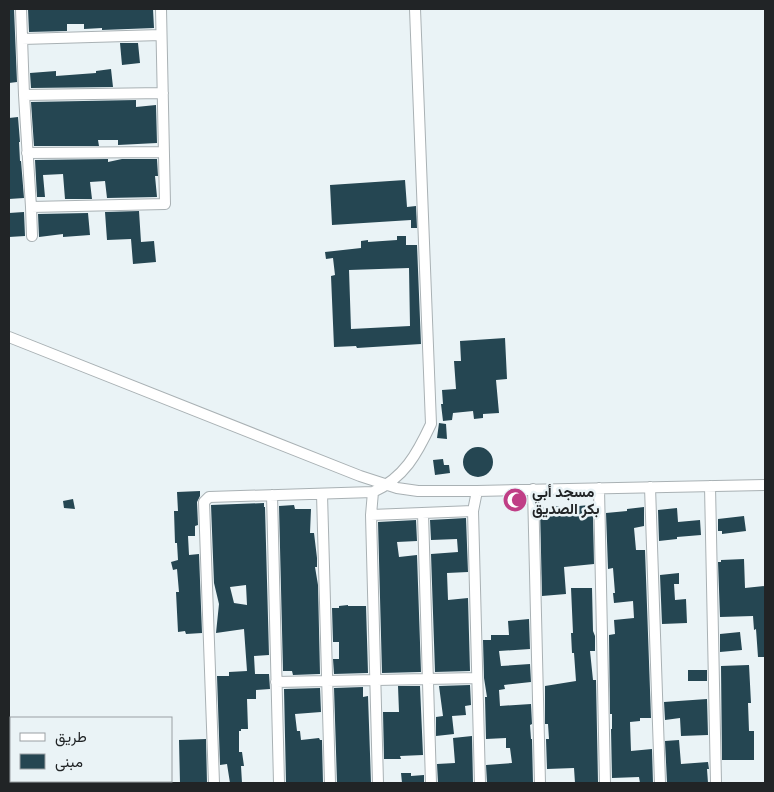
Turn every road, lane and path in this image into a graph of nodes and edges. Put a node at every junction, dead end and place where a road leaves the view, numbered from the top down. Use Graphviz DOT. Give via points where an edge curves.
graph roads {
  1 [pos="22,9"];
  2 [pos="161,9"];
  3 [pos="415,9"];
  4 [pos="161,35"];
  5 [pos="22,39"];
  6 [pos="163,93"];
  7 [pos="24,95"];
  8 [pos="164,152"];
  9 [pos="27,153"];
  10 [pos="31,206"];
  11 [pos="32,236"];
  12 [pos="9,337"];
  13 [pos="765,485"];
  14 [pos="386,486"];
  15 [pos="710,486"];
  16 [pos="650,487"];
  17 [pos="599,488"];
  18 [pos="533,489"];
  19 [pos="477,491"];
  20 [pos="373,492"];
  21 [pos="322,494"];
  22 [pos="272,495"];
  23 [pos="473,511"];
  24 [pos="423,514"];
  25 [pos="371,515"];
  26 [pos="477,678"];
  27 [pos="428,679"];
  28 [pos="375,680"];
  29 [pos="327,681"];
  30 [pos="276,682"];
  31 [pos="214,783"];
  32 [pos="279,783"];
  33 [pos="330,783"];
  34 [pos="378,783"];
  35 [pos="431,783"];
  36 [pos="480,783"];
  37 [pos="540,783"];
  38 [pos="605,783"];
  39 [pos="660,783"];
  40 [pos="716,783"];
  1 -- 5 [label="street"];
  2 -- 4 [label="street"];
  3 -- 14 [label="street" via="431,424 409,465"];
  4 -- 5 [label="street"];
  4 -- 6 [label="street"];
  5 -- 7 [label="street"];
  6 -- 7 [label="street"];
  6 -- 8 [label="street"];
  7 -- 9 [label="street"];
  8 -- 9 [label="street"];
  8 -- 10 [label="street" via="165,204"];
  9 -- 10 [label="street"];
  10 -- 11 [label="street"];
  12 -- 14 [label="street"];
  13 -- 15 [label="street"];
  14 -- 19 [label="street" via="418,491"];
  14 -- 20 [label="street"];
  15 -- 16 [label="street"];
  15 -- 40 [label="street"];
  16 -- 17 [label="street"];
  16 -- 39 [label="street"];
  17 -- 18 [label="street"];
  17 -- 38 [label="street"];
  18 -- 19 [label="street"];
  18 -- 37 [label="street"];
  19 -- 23 [label="street"];
  20 -- 21 [label="street"];
  20 -- 25 [label="street"];
  21 -- 22 [label="street"];
  21 -- 29 [label="street"];
  22 -- 30 [label="street"];
  22 -- 31 [label="street" via="209,497 204,502"];
  23 -- 24 [label="street"];
  23 -- 26 [label="street"];
  24 -- 25 [label="street"];
  24 -- 27 [label="street"];
  25 -- 28 [label="street"];
  26 -- 27 [label="street"];
  26 -- 36 [label="street"];
  27 -- 28 [label="street"];
  27 -- 35 [label="street"];
  28 -- 29 [label="street"];
  28 -- 34 [label="street"];
  29 -- 30 [label="street"];
  29 -- 33 [label="street"];
  30 -- 32 [label="street"];
}
